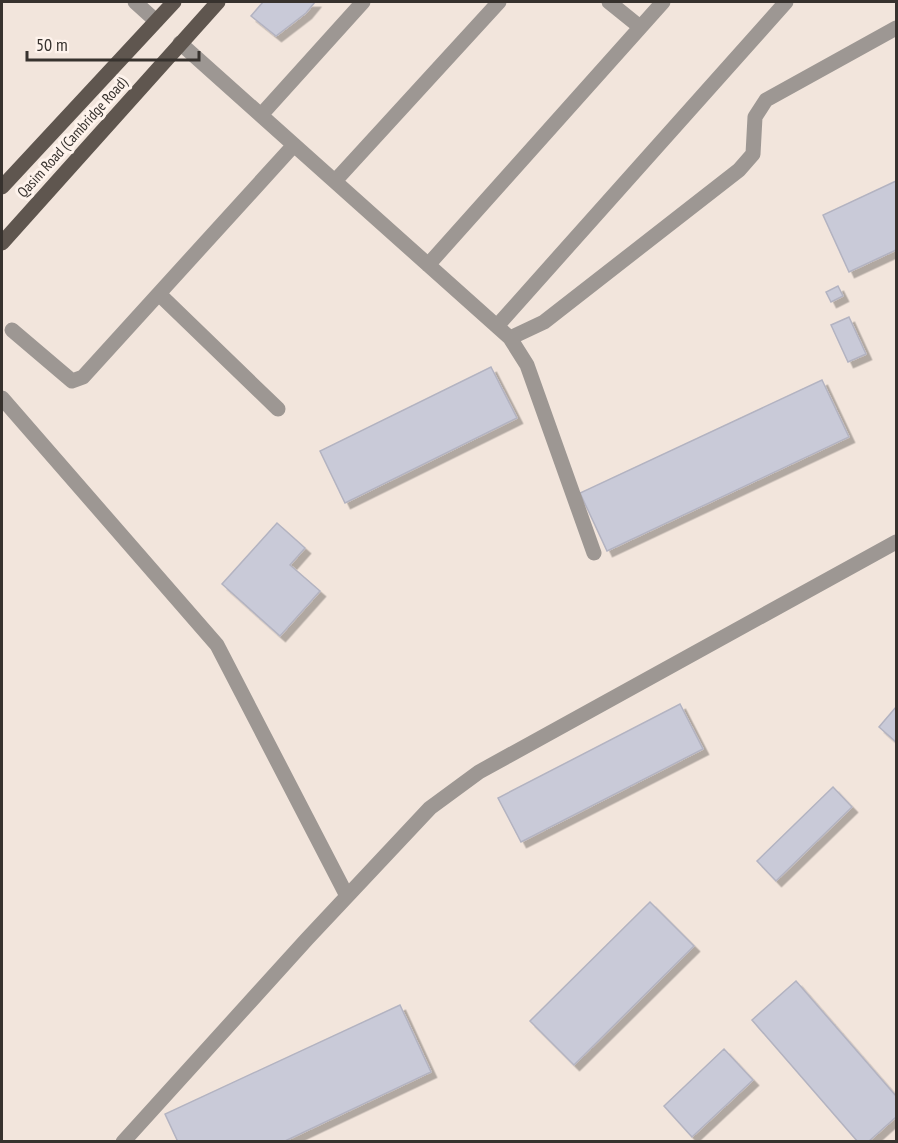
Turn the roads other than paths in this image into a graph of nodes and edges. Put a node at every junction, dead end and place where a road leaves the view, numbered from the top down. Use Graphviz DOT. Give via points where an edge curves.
graph roads {
  1 [pos="135,2"];
  2 [pos="174,2"];
  3 [pos="218,2"];
  4 [pos="363,2"];
  5 [pos="499,2"];
  6 [pos="609,2"];
  7 [pos="663,2"];
  8 [pos="786,2"];
  9 [pos="156,21"];
  10 [pos="640,27"];
  11 [pos="897,28"];
  12 [pos="180,43"];
  13 [pos="261,115"];
  14 [pos="294,145"];
  15 [pos="335,181"];
  16 [pos="2,188"];
  17 [pos="2,243"];
  18 [pos="428,265"];
  19 [pos="159,294"];
  20 [pos="497,326"];
  21 [pos="12,330"];
  22 [pos="510,338"];
  23 [pos="2,398"];
  24 [pos="278,409"];
  25 [pos="897,542"];
  26 [pos="594,553"];
  27 [pos="347,896"];
  28 [pos="123,1142"];
  1 -- 9 [label="street"];
  2 -- 9 [label="main road, Qasim Road (Cambridge Road)"];
  3 -- 12 [label="main road, Qasim Road (Cambridge Road)"];
  4 -- 13 [label="street"];
  5 -- 15 [label="street"];
  6 -- 10 [label="street"];
  7 -- 10 [label="street"];
  8 -- 20 [label="street"];
  9 -- 16 [label="main road, Qasim Road (Cambridge Road)"];
  10 -- 18 [label="street"];
  11 -- 22 [label="street" via="766,100 755,117 753,154 739,170 544,322"];
  12 -- 13 [label="street"];
  12 -- 17 [label="main road, Qasim Road (Cambridge Road)"];
  13 -- 14 [label="street"];
  14 -- 15 [label="street"];
  14 -- 19 [label="street"];
  15 -- 18 [label="street"];
  18 -- 20 [label="street"];
  19 -- 21 [label="street" via="83,377 72,381"];
  19 -- 24 [label="street"];
  20 -- 22 [label="street"];
  22 -- 26 [label="street" via="527,365"];
  23 -- 27 [label="street" via="217,645"];
  25 -- 27 [label="street" via="479,772 430,808"];
  27 -- 28 [label="street"];
}
